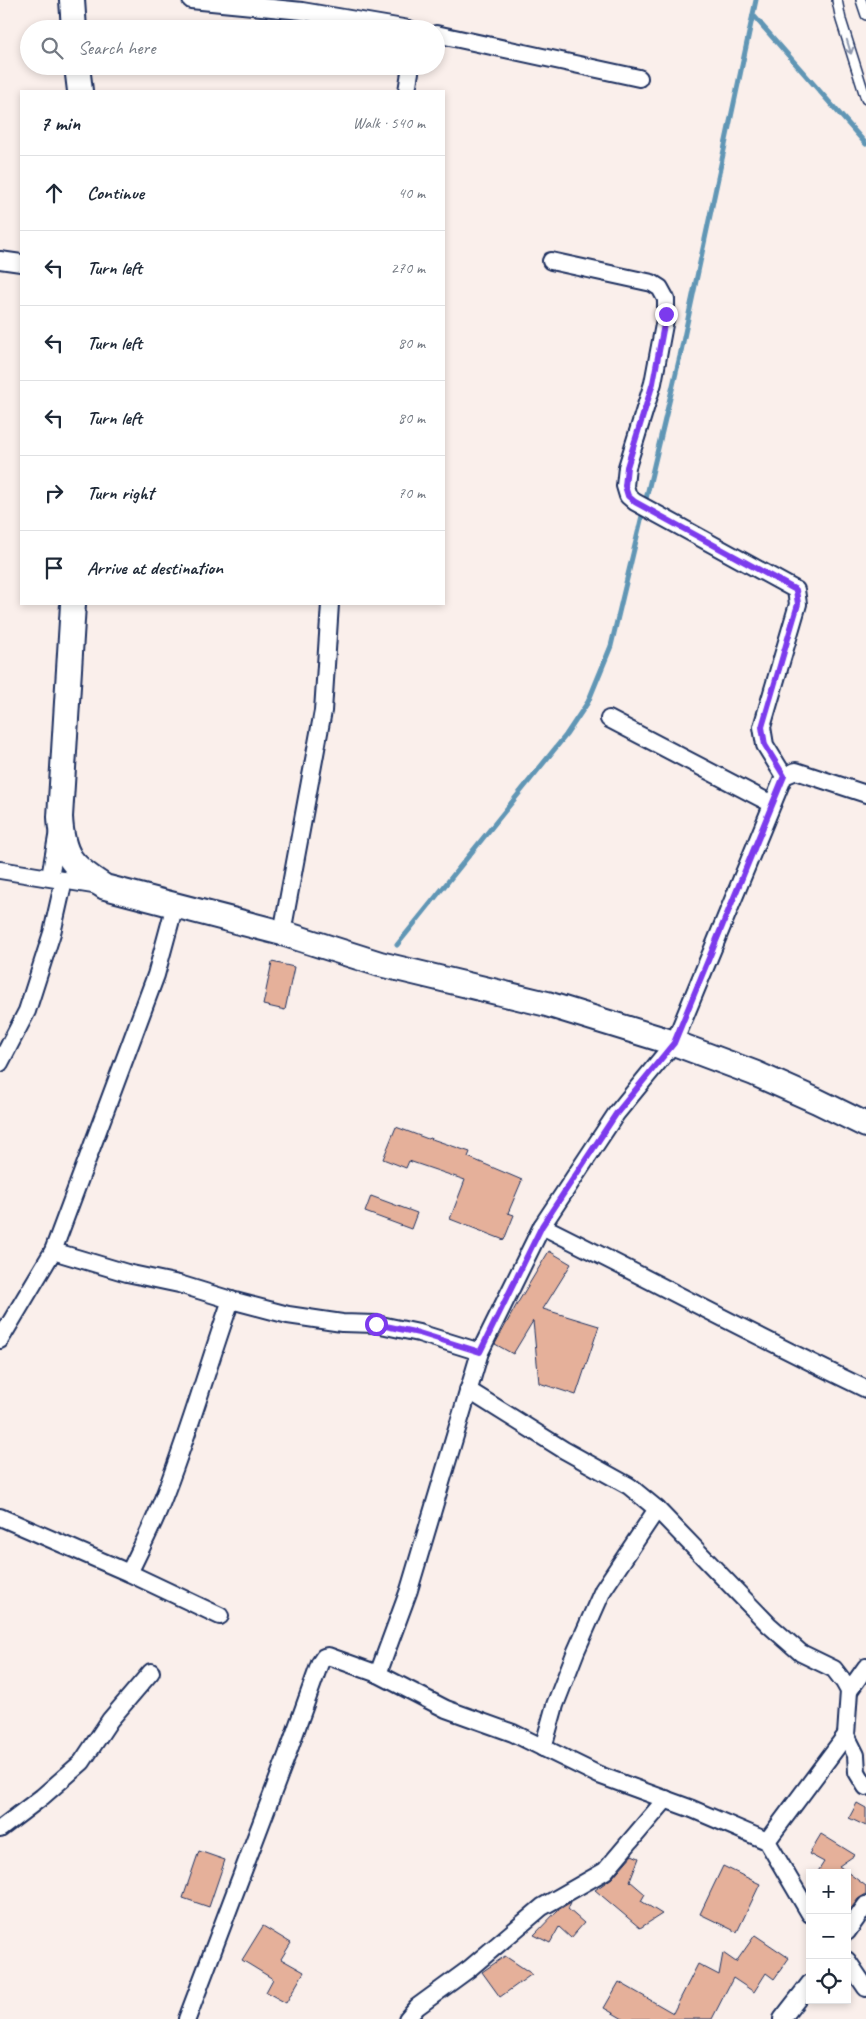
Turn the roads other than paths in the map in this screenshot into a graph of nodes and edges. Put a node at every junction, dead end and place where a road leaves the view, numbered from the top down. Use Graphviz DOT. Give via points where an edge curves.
graph roads {
  1 [pos="72,0"];
  2 [pos="191,0"];
  3 [pos="836,0"];
  4 [pos="861,0"];
  5 [pos="866,16"];
  6 [pos="73,20"];
  7 [pos="356,20"];
  8 [pos="445,36"];
  9 [pos="79,75"];
  10 [pos="410,75"];
  11 [pos="639,78"];
  12 [pos="80,90"];
  13 [pos="407,90"];
  14 [pos="866,99"];
  15 [pos="0,260"];
  16 [pos="551,261"];
  17 [pos="20,263"];
  18 [pos="74,605"];
  19 [pos="330,605"];
  20 [pos="609,719"];
  21 [pos="784,776"];
  22 [pos="866,794"];
  23 [pos="772,804"];
  24 [pos="60,817"];
  25 [pos="0,870"];
  26 [pos="57,879"];
  27 [pos="105,887"];
  28 [pos="175,905"];
  29 [pos="282,933"];
  30 [pos="674,1043"];
  31 [pos="0,1063"];
  32 [pos="866,1126"];
  33 [pos="542,1226"];
  34 [pos="53,1251"];
  35 [pos="231,1300"];
  36 [pos="0,1340"];
  37 [pos="480,1352"];
  38 [pos="866,1388"];
  39 [pos="468,1390"];
  40 [pos="657,1509"];
  41 [pos="0,1517"];
  42 [pos="130,1573"];
  43 [pos="220,1616"];
  44 [pos="866,1666"];
  45 [pos="151,1672"];
  46 [pos="378,1674"];
  47 [pos="849,1691"];
  48 [pos="846,1735"];
  49 [pos="543,1748"];
  50 [pos="866,1787"];
  51 [pos="666,1799"];
  52 [pos="0,1829"];
  53 [pos="767,1841"];
  54 [pos="866,1905"];
  55 [pos="806,1907"];
  56 [pos="851,1926"];
  57 [pos="851,1966"];
  58 [pos="806,1988"];
  59 [pos="866,1988"];
  60 [pos="187,2019"];
  61 [pos="407,2019"];
  62 [pos="782,2019"];
  1 -- 6 [label="street"];
  2 -- 7 [label="street"];
  3 -- 14 [label="lane, one-way"];
  4 -- 5 [label="lane"];
  8 -- 11 [label="street"];
  9 -- 12 [label="street"];
  10 -- 13 [label="street"];
  15 -- 17 [label="street"];
  16 -- 21 [label="street" via="652,283 660,288 666,299 653,383 627,467 625,486 628,496 635,502 796,590 798,604 762,727 765,745"];
  18 -- 24 [label="street"];
  19 -- 29 [label="street" via="323,711"];
  20 -- 23 [label="street"];
  21 -- 22 [label="street" via="796,771"];
  21 -- 23 [label="street"];
  23 -- 30 [label="street"];
  24 -- 26 [label="street"];
  24 -- 27 [label="street" via="61,838 73,864"];
  25 -- 26 [label="street"];
  26 -- 27 [label="street"];
  26 -- 31 [label="street" via="52,933 27,1011"];
  27 -- 28 [label="street"];
  28 -- 29 [label="street"];
  28 -- 34 [label="street" via="156,975"];
  29 -- 30 [label="street" via="380,964 547,1004"];
  30 -- 32 [label="street" via="754,1073"];
  30 -- 33 [label="street" via="616,1114"];
  33 -- 37 [label="street"];
  33 -- 38 [label="street"];
  34 -- 35 [label="street"];
  34 -- 36 [label="street"];
  35 -- 37 [label="street" via="288,1315 376,1324"];
  35 -- 42 [label="street" via="161,1504"];
  37 -- 39 [label="street"];
  39 -- 40 [label="street" via="629,1486"];
  39 -- 46 [label="street" via="409,1590"];
  40 -- 47 [label="street" via="770,1625 801,1653 834,1669"];
  40 -- 49 [label="street" via="603,1590 555,1704"];
  41 -- 42 [label="street"];
  42 -- 43 [label="street"];
  44 -- 47 [label="street"];
  45 -- 52 [label="street" via="110,1720 82,1762"];
  46 -- 49 [label="street" via="446,1709 513,1733"];
  46 -- 60 [label="street" via="333,1656 324,1657 320,1663"];
  47 -- 48 [label="street"];
  48 -- 50 [label="street" via="856,1755 857,1772"];
  48 -- 53 [label="street"];
  49 -- 51 [label="street" via="599,1775"];
  51 -- 53 [label="street"];
  51 -- 61 [label="street" via="605,1871 542,1907 417,2007"];
  53 -- 55 [label="street"];
  54 -- 56 [label="street"];
  57 -- 59 [label="street"];
  58 -- 62 [label="street"];
}
